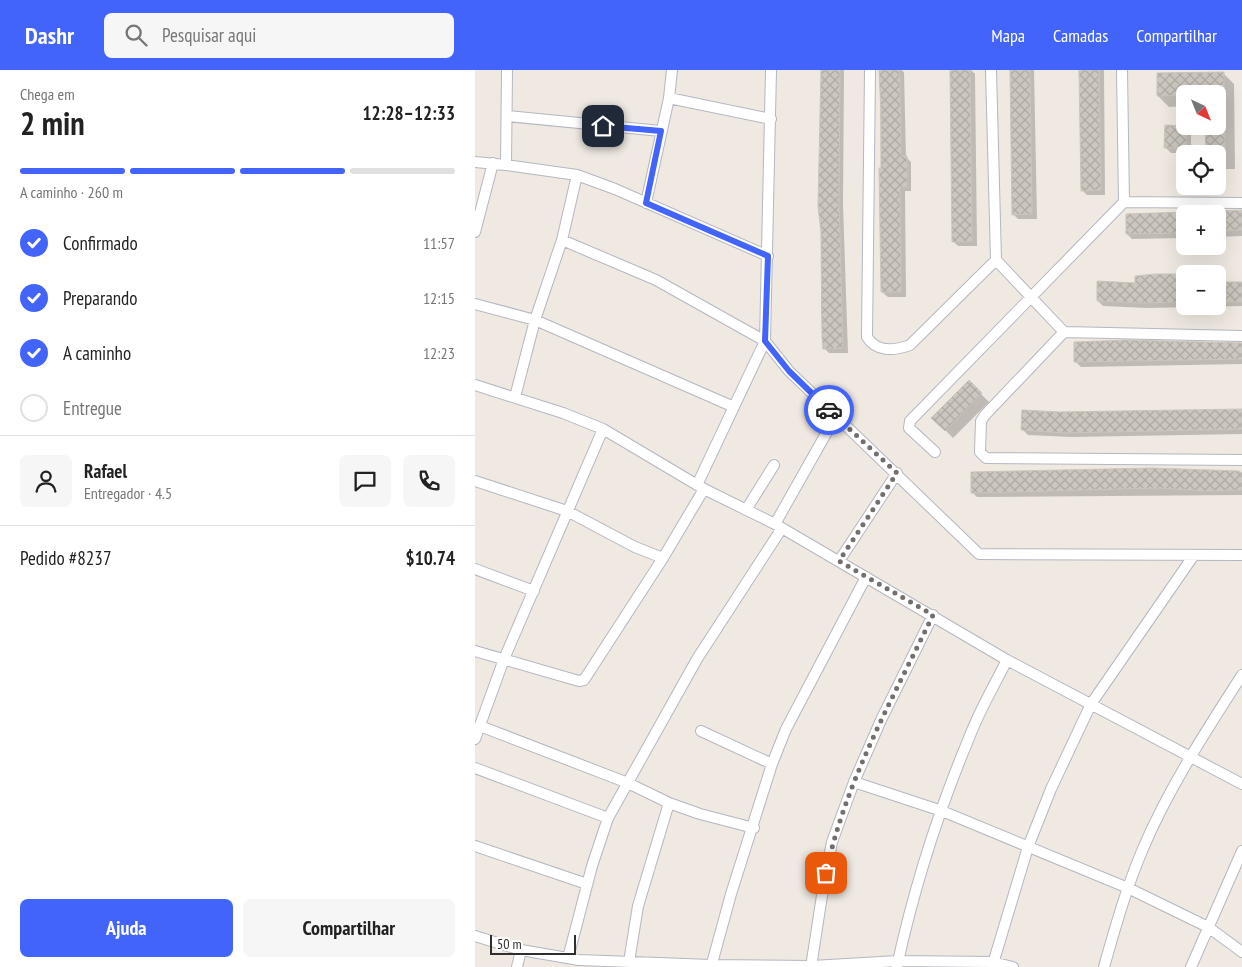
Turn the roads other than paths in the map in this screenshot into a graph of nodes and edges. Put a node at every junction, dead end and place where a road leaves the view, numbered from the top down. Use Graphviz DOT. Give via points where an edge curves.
graph roads {
  1 [pos="507,70"];
  2 [pos="672,70"];
  3 [pos="771,70"];
  4 [pos="870,70"];
  5 [pos="991,70"];
  6 [pos="1122,70"];
  7 [pos="669,98"];
  8 [pos="507,116"];
  9 [pos="771,119"];
  10 [pos="661,131"];
  11 [pos="475,162"];
  12 [pos="493,163"];
  13 [pos="506,164"];
  14 [pos="577,175"];
  15 [pos="1124,202"];
  16 [pos="646,203"];
  17 [pos="1242,203"];
  18 [pos="475,232"];
  19 [pos="562,240"];
  20 [pos="768,256"];
  21 [pos="996,260"];
  22 [pos="1030,296"];
  23 [pos="475,304"];
  24 [pos="535,320"];
  25 [pos="1064,332"];
  26 [pos="1242,336"];
  27 [pos="765,341"];
  28 [pos="475,385"];
  29 [pos="515,397"];
  30 [pos="734,407"];
  31 [pos="837,416"];
  32 [pos="603,429"];
  33 [pos="935,452"];
  34 [pos="1242,460"];
  35 [pos="774,466"];
  36 [pos="897,473"];
  37 [pos="475,481"];
  38 [pos="700,487"];
  39 [pos="747,510"];
  40 [pos="567,511"];
  41 [pos="779,526"];
  42 [pos="1194,555"];
  43 [pos="1242,556"];
  44 [pos="663,558"];
  45 [pos="839,561"];
  46 [pos="475,569"];
  47 [pos="866,577"];
  48 [pos="534,591"];
  49 [pos="933,615"];
  50 [pos="475,651"];
  51 [pos="504,659"];
  52 [pos="1007,660"];
  53 [pos="1242,675"];
  54 [pos="1091,704"];
  55 [pos="480,726"];
  56 [pos="701,731"];
  57 [pos="475,738"];
  58 [pos="1192,757"];
  59 [pos="772,764"];
  60 [pos="475,768"];
  61 [pos="854,782"];
  62 [pos="628,783"];
  63 [pos="1242,784"];
  64 [pos="669,803"];
  65 [pos="942,811"];
  66 [pos="608,818"];
  67 [pos="753,828"];
  68 [pos="475,846"];
  69 [pos="1028,847"];
  70 [pos="1242,851"];
  71 [pos="587,884"];
  72 [pos="1128,888"];
  73 [pos="1207,927"];
  74 [pos="475,936"];
  75 [pos="521,950"];
  76 [pos="1242,952"];
  77 [pos="568,958"];
  78 [pos="579,963"];
  79 [pos="635,964"];
  80 [pos="897,964"];
  81 [pos="992,964"];
  82 [pos="711,966"];
  83 [pos="812,966"];
  84 [pos="517,967"];
  85 [pos="1013,967"];
  86 [pos="1104,967"];
  87 [pos="1191,967"];
  1 -- 8 [label="street"];
  2 -- 7 [label="street"];
  3 -- 9 [label="street"];
  4 -- 21 [label="street" via="867,337 871,344 877,348 910,345"];
  5 -- 21 [label="street"];
  6 -- 15 [label="street"];
  7 -- 9 [label="street"];
  7 -- 10 [label="street"];
  8 -- 10 [label="street"];
  8 -- 13 [label="street"];
  9 -- 20 [label="street"];
  10 -- 16 [label="street"];
  11 -- 12 [label="street"];
  12 -- 13 [label="street"];
  12 -- 18 [label="street"];
  13 -- 14 [label="street"];
  14 -- 16 [label="street"];
  14 -- 19 [label="street"];
  15 -- 17 [label="street"];
  15 -- 22 [label="street"];
  16 -- 20 [label="street"];
  19 -- 24 [label="street"];
  19 -- 27 [label="street" via="656,280"];
  20 -- 27 [label="street"];
  21 -- 22 [label="street"];
  22 -- 25 [label="street"];
  22 -- 33 [label="street" via="910,421 909,428"];
  23 -- 24 [label="street"];
  24 -- 29 [label="street"];
  24 -- 30 [label="street"];
  25 -- 26 [label="street"];
  25 -- 34 [label="street" via="985,415 981,422 980,452 986,458"];
  27 -- 30 [label="street"];
  27 -- 31 [label="street" via="789,371"];
  28 -- 29 [label="street"];
  29 -- 32 [label="street"];
  30 -- 38 [label="street"];
  31 -- 36 [label="street"];
  31 -- 41 [label="street"];
  32 -- 38 [label="street"];
  32 -- 40 [label="street"];
  35 -- 39 [label="street"];
  36 -- 42 [label="street" via="979,554"];
  36 -- 45 [label="street"];
  37 -- 40 [label="street"];
  38 -- 39 [label="street"];
  38 -- 44 [label="street"];
  39 -- 41 [label="street"];
  40 -- 44 [label="street"];
  40 -- 48 [label="street"];
  41 -- 45 [label="street"];
  41 -- 62 [label="street" via="697,659"];
  42 -- 43 [label="street"];
  42 -- 54 [label="street"];
  44 -- 51 [label="street" via="584,680"];
  45 -- 47 [label="street"];
  46 -- 48 [label="street"];
  47 -- 49 [label="street"];
  47 -- 59 [label="street" via="786,729"];
  48 -- 51 [label="street"];
  49 -- 52 [label="street"];
  49 -- 61 [label="street"];
  50 -- 51 [label="street"];
  51 -- 55 [label="street"];
  52 -- 54 [label="street"];
  52 -- 65 [label="street" via="969,737"];
  53 -- 58 [label="street"];
  54 -- 58 [label="street"];
  54 -- 69 [label="street"];
  55 -- 57 [label="street"];
  55 -- 62 [label="street"];
  56 -- 59 [label="street"];
  58 -- 63 [label="street"];
  58 -- 72 [label="street" via="1143,849"];
  59 -- 67 [label="street"];
  60 -- 66 [label="street"];
  61 -- 65 [label="street"];
  61 -- 83 [label="street" via="832,842"];
  62 -- 64 [label="street"];
  62 -- 66 [label="street"];
  64 -- 67 [label="street"];
  64 -- 79 [label="street" via="639,906"];
  65 -- 69 [label="street"];
  65 -- 80 [label="street" via="917,886"];
  66 -- 71 [label="street"];
  67 -- 82 [label="street"];
  68 -- 71 [label="street"];
  69 -- 72 [label="street"];
  69 -- 81 [label="street"];
  70 -- 73 [label="street"];
  71 -- 77 [label="street"];
  72 -- 73 [label="street"];
  72 -- 86 [label="street"];
  73 -- 76 [label="street"];
  73 -- 87 [label="street"];
  74 -- 75 [label="street"];
  75 -- 77 [label="street"];
  75 -- 84 [label="street"];
  77 -- 78 [label="street"];
  78 -- 79 [label="street"];
  79 -- 82 [label="street"];
  80 -- 81 [label="street"];
  80 -- 83 [label="street"];
  81 -- 85 [label="street"];
  82 -- 83 [label="street"];
}
